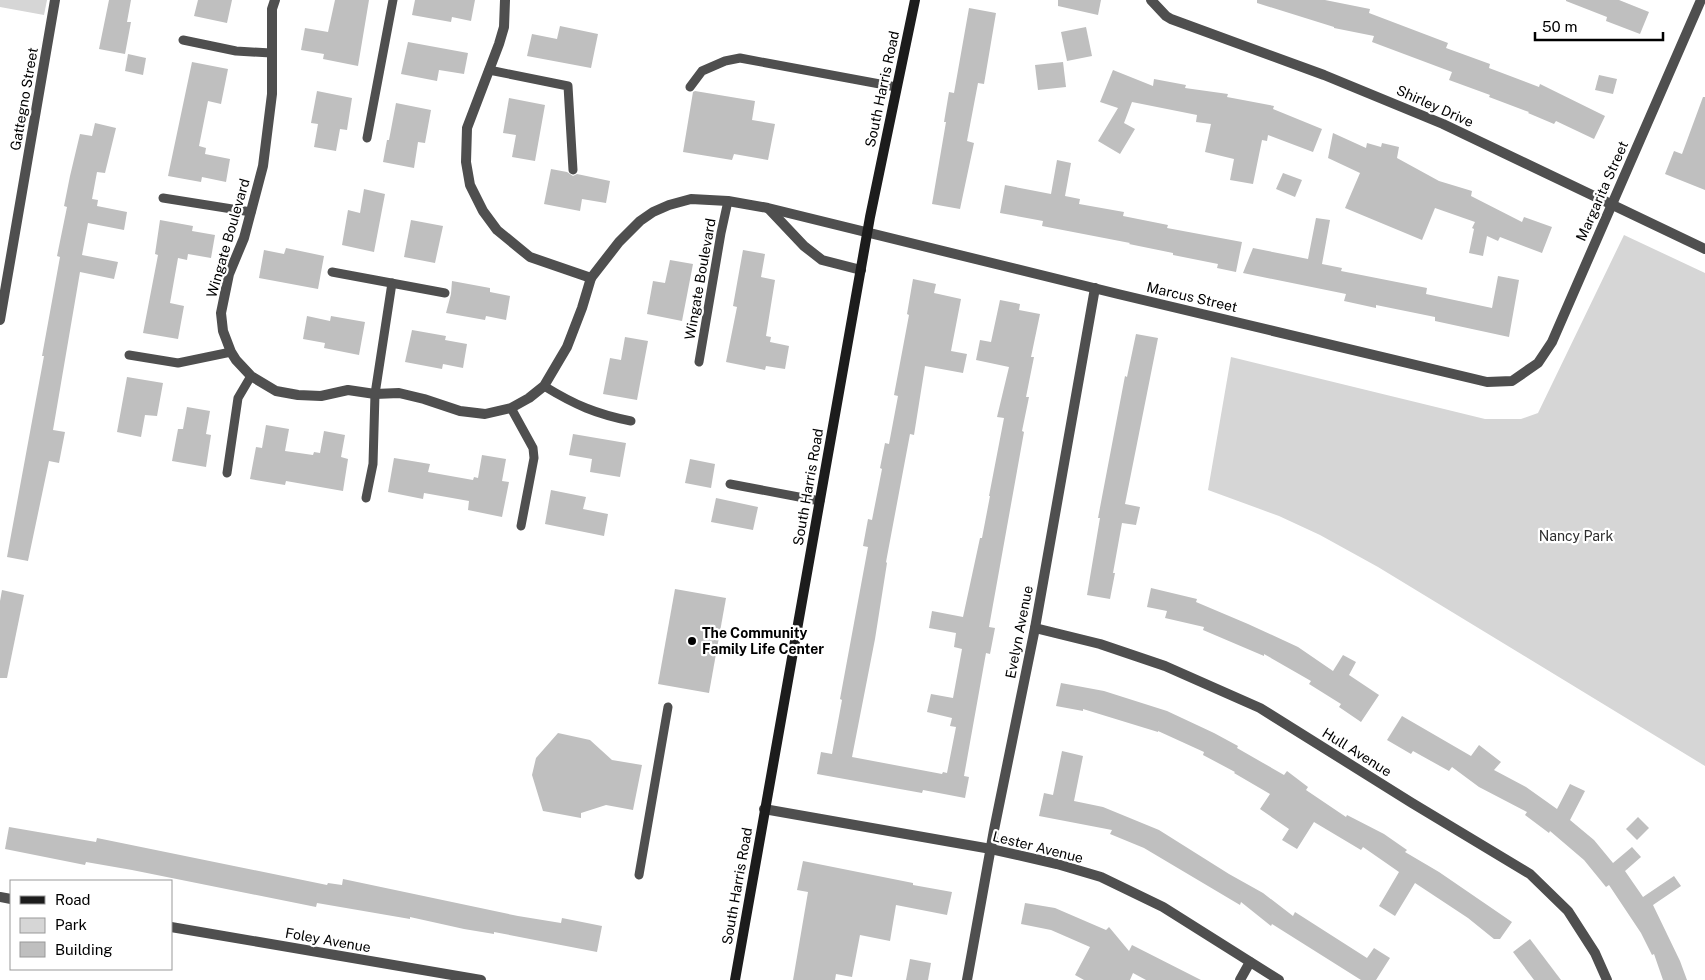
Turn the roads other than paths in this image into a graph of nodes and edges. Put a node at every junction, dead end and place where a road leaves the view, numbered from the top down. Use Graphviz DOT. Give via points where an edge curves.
graph roads {
  1 [pos="55,0"];
  2 [pos="275,0"];
  3 [pos="393,0"];
  4 [pos="505,0"];
  5 [pos="915,0"];
  6 [pos="1151,0"];
  7 [pos="1701,0"];
  8 [pos="183,40"];
  9 [pos="272,53"];
  10 [pos="489,70"];
  11 [pos="896,87"];
  12 [pos="690,88"];
  13 [pos="367,138"];
  14 [pos="573,170"];
  15 [pos="163,198"];
  16 [pos="728,201"];
  17 [pos="1612,204"];
  18 [pos="768,208"];
  19 [pos="251,212"];
  20 [pos="867,233"];
  21 [pos="1705,249"];
  22 [pos="861,270"];
  23 [pos="332,272"];
  24 [pos="591,278"];
  25 [pos="392,283"];
  26 [pos="1095,288"];
  27 [pos="445,293"];
  28 [pos="0,320"];
  29 [pos="231,352"];
  30 [pos="129,355"];
  31 [pos="699,362"];
  32 [pos="251,376"];
  33 [pos="1512,381"];
  34 [pos="544,386"];
  35 [pos="375,394"];
  36 [pos="511,408"];
  37 [pos="631,421"];
  38 [pos="226,472"];
  39 [pos="730,484"];
  40 [pos="366,498"];
  41 [pos="820,501"];
  42 [pos="521,526"];
  43 [pos="1035,628"];
  44 [pos="668,707"];
  45 [pos="764,809"];
  46 [pos="991,849"];
  47 [pos="639,874"];
  48 [pos="172,927"];
  49 [pos="1250,962"];
  50 [pos="481,980"];
  51 [pos="735,980"];
  52 [pos="968,980"];
  53 [pos="1240,980"];
  54 [pos="1279,980"];
  55 [pos="1607,980"];
  1 -- 28 [label="street, Gattegno Street"];
  2 -- 9 [label="street, Wingate Boulevard"];
  3 -- 13 [label="lane"];
  4 -- 10 [label="street" via="504,27"];
  5 -- 11 [label="main road, South Harris Road"];
  6 -- 17 [label="street, Shirley Drive" via="1171,19 1324,75 1434,120"];
  7 -- 17 [label="street, Margarita Street"];
  8 -- 9 [label="lane" via="236,51"];
  9 -- 19 [label="street, Wingate Boulevard" via="272,94 263,166"];
  10 -- 14 [label="lane" via="568,86"];
  10 -- 24 [label="street" via="467,128 466,162 470,185 497,230 530,256"];
  11 -- 12 [label="lane" via="740,58 726,60 702,71"];
  11 -- 20 [label="main road, South Harris Road"];
  15 -- 19 [label="lane"];
  16 -- 18 [label="street, Wingate Boulevard"];
  16 -- 24 [label="street, Wingate Boulevard" via="691,199 653,212 619,242"];
  16 -- 31 [label="lane, Wingate Boulevard"];
  17 -- 21 [label="street, Shirley Drive"];
  17 -- 33 [label="street, Margarita Street" via="1552,342 1538,363"];
  18 -- 20 [label="street, Wingate Boulevard"];
  18 -- 22 [label="street" via="822,260"];
  19 -- 29 [label="street, Wingate Boulevard" via="229,274 220,313"];
  20 -- 22 [label="main road, South Harris Road"];
  20 -- 26 [label="street, Marcus Street"];
  22 -- 41 [label="main road, South Harris Road"];
  23 -- 25 [label="lane"];
  24 -- 34 [label="street, Wingate Boulevard" via="566,347"];
  25 -- 27 [label="lane"];
  25 -- 35 [label="lane"];
  26 -- 33 [label="street, Marcus Street" via="1487,382"];
  26 -- 43 [label="street, Evelyn Avenue"];
  29 -- 30 [label="lane" via="178,362"];
  29 -- 32 [label="street, Wingate Boulevard"];
  32 -- 35 [label="street, Wingate Boulevard" via="276,391 298,395 321,396 348,390"];
  32 -- 38 [label="lane" via="238,398"];
  34 -- 36 [label="street, Wingate Boulevard"];
  34 -- 37 [label="lane" via="578,406"];
  35 -- 36 [label="street, Wingate Boulevard" via="399,393 460,411 484,414"];
  35 -- 40 [label="lane" via="373,464"];
  36 -- 42 [label="lane" via="533,448 534,458"];
  39 -- 41 [label="lane"];
  41 -- 45 [label="main road, South Harris Road"];
  43 -- 46 [label="street, Evelyn Avenue"];
  43 -- 55 [label="street, Hull Avenue" via="1100,644 1165,666 1268,713 1530,874 1568,911 1595,952"];
  44 -- 47 [label="lane"];
  45 -- 46 [label="street, Lester Avenue"];
  45 -- 51 [label="main road, South Harris Road"];
  46 -- 49 [label="street, Lester Avenue" via="1101,877 1163,907"];
  46 -- 52 [label="street, Evelyn Avenue"];
  48 -- 50 [label="street, Foley Avenue"];
  49 -- 53 [label="street"];
  49 -- 54 [label="street, Lester Avenue"];
}
